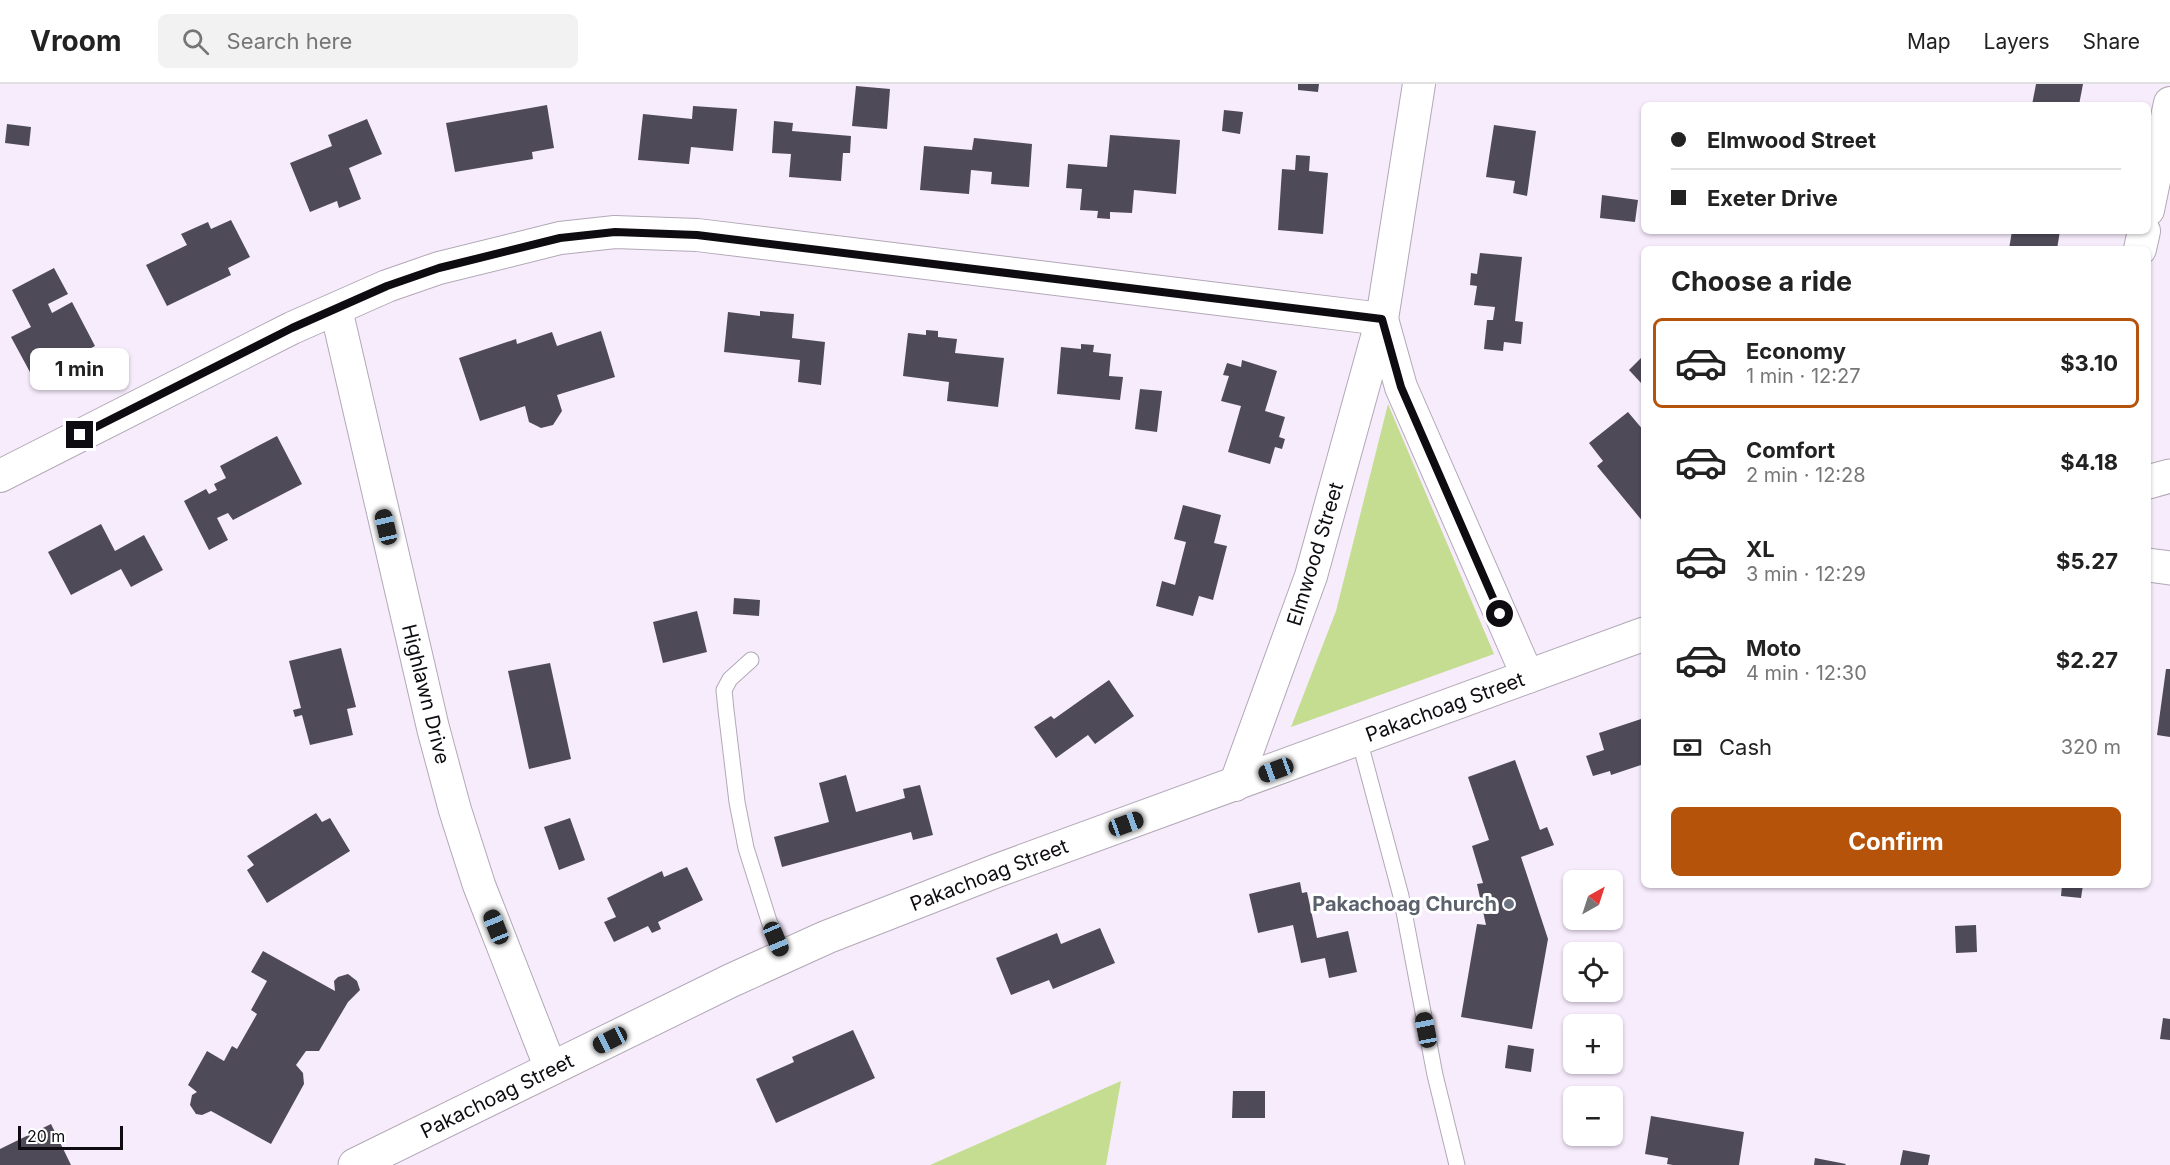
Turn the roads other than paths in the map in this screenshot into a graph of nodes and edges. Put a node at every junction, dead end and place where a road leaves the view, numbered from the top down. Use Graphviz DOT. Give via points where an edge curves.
graph roads {
  1 [pos="1419,84"];
  2 [pos="2170,103"];
  3 [pos="2151,195"];
  4 [pos="336,309"];
  5 [pos="1382,319"];
  6 [pos="0,476"];
  7 [pos="2170,476"];
  8 [pos="2151,481"];
  9 [pos="2151,565"];
  10 [pos="2170,568"];
  11 [pos="1641,635"];
  12 [pos="751,660"];
  13 [pos="1527,677"];
  14 [pos="1359,739"];
  15 [pos="1235,785"];
  16 [pos="784,956"];
  17 [pos="551,1069"];
  18 [pos="355,1165"];
  19 [pos="1456,1165"];
  1 -- 5 [label="street, Elmwood Street"];
  2 -- 3 [label="street"];
  4 -- 5 [label="street" via="439,268 560,238 615,232 697,235"];
  4 -- 6 [label="street"];
  4 -- 17 [label="street, Highlawn Drive" via="455,810 479,885"];
  5 -- 13 [label="street, Elmwood Street" via="1401,387"];
  5 -- 15 [label="street, Elmwood Street" via="1311,576"];
  7 -- 8 [label="street"];
  9 -- 10 [label="street"];
  11 -- 13 [label="street, Pakachoag Street"];
  12 -- 16 [label="lane" via="724,690 726,710 746,848"];
  13 -- 14 [label="street, Pakachoag Street"];
  14 -- 15 [label="street, Pakachoag Street"];
  14 -- 19 [label="lane" via="1401,896"];
  15 -- 16 [label="street, Pakachoag Street" via="996,871"];
  16 -- 17 [label="street, Pakachoag Street"];
  17 -- 18 [label="street, Pakachoag Street"];
}
